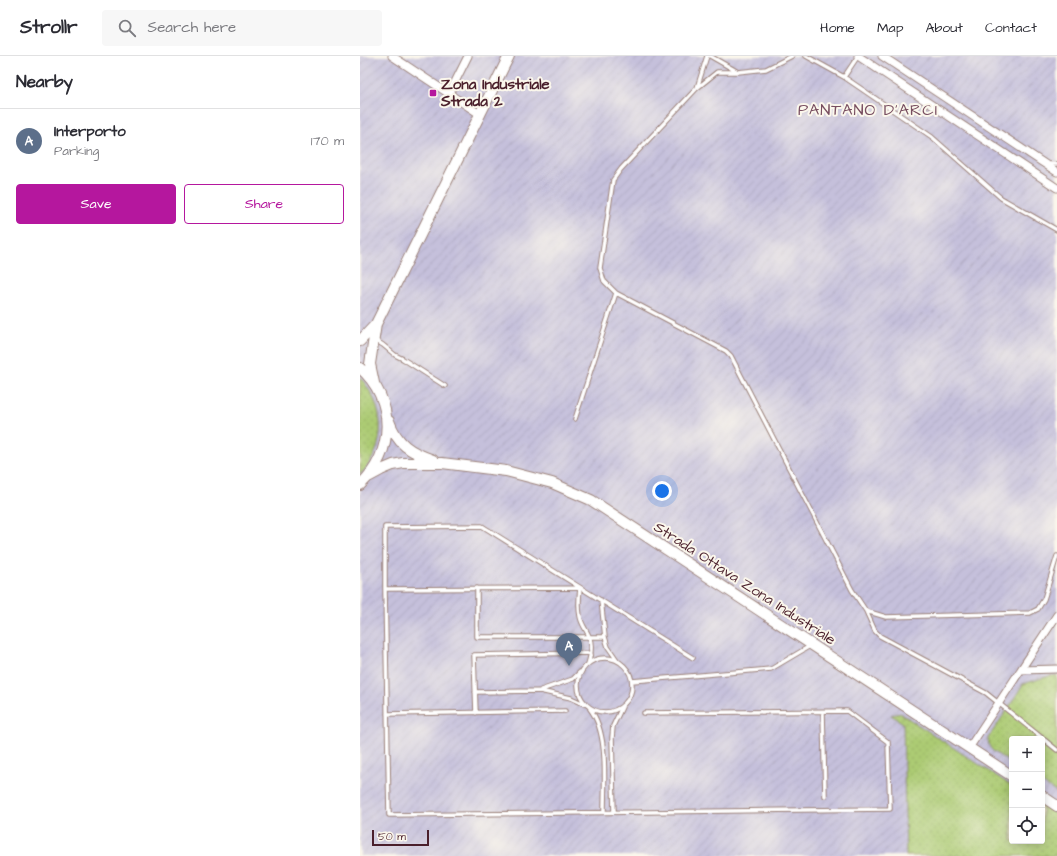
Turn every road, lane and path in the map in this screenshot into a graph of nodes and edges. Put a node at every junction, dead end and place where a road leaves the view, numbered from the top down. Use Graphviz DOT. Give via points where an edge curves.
graph roads {
  1 [pos="392,56"];
  2 [pos="468,56"];
  3 [pos="509,56"];
  4 [pos="709,56"];
  5 [pos="792,56"];
  6 [pos="806,56"];
  7 [pos="858,56"];
  8 [pos="882,56"];
  9 [pos="738,72"];
  10 [pos="844,77"];
  11 [pos="696,89"];
  12 [pos="449,94"];
  13 [pos="481,115"];
  14 [pos="1045,164"];
  15 [pos="1057,164"];
  16 [pos="1057,172"];
  17 [pos="1057,188"];
  18 [pos="1057,230"];
  19 [pos="616,293"];
  20 [pos="365,338"];
  21 [pos="360,368"];
  22 [pos="374,383"];
  23 [pos="445,386"];
  24 [pos="387,415"];
  25 [pos="575,419"];
  26 [pos="442,463"];
  27 [pos="368,477"];
  28 [pos="360,485"];
  29 [pos="1057,556"];
  30 [pos="477,588"];
  31 [pos="580,588"];
  32 [pos="385,589"];
  33 [pos="601,600"];
  34 [pos="866,611"];
  35 [pos="1057,615"];
  36 [pos="590,637"];
  37 [pos="605,637"];
  38 [pos="813,645"];
  39 [pos="591,653"];
  40 [pos="693,658"];
  41 [pos="618,661"];
  42 [pos="588,664"];
  43 [pos="1057,669"];
  44 [pos="582,670"];
  45 [pos="1021,670"];
  46 [pos="632,681"];
  47 [pos="540,691"];
  48 [pos="475,692"];
  49 [pos="585,704"];
  50 [pos="999,704"];
  51 [pos="623,706"];
  52 [pos="590,708"];
  53 [pos="565,711"];
  54 [pos="476,712"];
  55 [pos="823,712"];
  56 [pos="644,713"];
  57 [pos="387,714"];
  58 [pos="969,748"];
  59 [pos="1057,750"];
  60 [pos="1009,774"];
  61 [pos="825,796"];
  62 [pos="1045,798"];
  63 [pos="1057,806"];
  64 [pos="604,812"];
  65 [pos="614,812"];
  1 -- 12 [label="street"];
  2 -- 12 [label="street"];
  3 -- 13 [label="main road"];
  4 -- 9 [label="lane"];
  4 -- 11 [label="lane"];
  5 -- 9 [label="lane" via="766,69"];
  6 -- 10 [label="lane"];
  7 -- 10 [label="lane"];
  7 -- 17 [label="street"];
  8 -- 14 [label="street"];
  9 -- 11 [label="lane" via="717,72"];
  10 -- 18 [label="lane" via="932,137 1001,198"];
  11 -- 19 [label="lane" via="613,180 600,268 604,281"];
  12 -- 13 [label="street"];
  13 -- 20 [label="main road" via="376,324"];
  14 -- 15 [label="lane"];
  14 -- 16 [label="street"];
  19 -- 25 [label="lane"];
  19 -- 34 [label="lane" via="731,356 852,590"];
  20 -- 22 [label="main road"];
  20 -- 23 [label="lane" via="383,344 395,356 403,358"];
  21 -- 22 [label="main road"];
  22 -- 24 [label="main road"];
  24 -- 26 [label="main road" via="392,430 403,445 416,454"];
  24 -- 27 [label="main road" via="385,445"];
  26 -- 27 [label="main road" via="394,465"];
  26 -- 38 [label="main road, Strada Ottava Zona Industriale" via="512,473 552,483 591,500"];
  27 -- 28 [label="main road"];
  29 -- 34 [label="lane" via="1044,599 1038,609 1030,613 886,617"];
  30 -- 31 [label="lane"];
  30 -- 32 [label="lane"];
  30 -- 36 [label="lane" via="477,637"];
  31 -- 32 [label="lane" via="482,526 385,527"];
  31 -- 33 [label="lane"];
  31 -- 36 [label="lane" via="580,616"];
  32 -- 57 [label="lane"];
  33 -- 37 [label="lane"];
  33 -- 40 [label="lane"];
  34 -- 50 [label="lane" via="880,636 986,693"];
  35 -- 45 [label="street"];
  36 -- 37 [label="lane"];
  36 -- 39 [label="lane"];
  37 -- 41 [label="lane" via="608,647"];
  38 -- 46 [label="lane" via="771,669"];
  38 -- 58 [label="main road, Strada Ottava Zona Industriale"];
  39 -- 42 [label="lane"];
  39 -- 48 [label="lane" via="474,655"];
  41 -- 42 [label="lane" via="602,658"];
  41 -- 46 [label="lane" via="630,673"];
  42 -- 44 [label="lane"];
  43 -- 45 [label="street"];
  44 -- 47 [label="lane" via="573,679"];
  44 -- 49 [label="lane" via="577,684"];
  45 -- 50 [label="street"];
  46 -- 51 [label="lane" via="629,699"];
  47 -- 48 [label="lane"];
  47 -- 49 [label="lane"];
  48 -- 54 [label="lane"];
  49 -- 52 [label="lane"];
  50 -- 58 [label="street"];
  50 -- 59 [label="lane"];
  51 -- 52 [label="lane" via="607,712 598,712"];
  51 -- 65 [label="lane" via="613,726"];
  52 -- 64 [label="lane" via="600,726 602,739"];
  53 -- 54 [label="lane"];
  54 -- 57 [label="lane"];
  55 -- 56 [label="lane"];
  55 -- 61 [label="lane"];
  55 -- 65 [label="lane" via="847,711 888,742 890,809"];
  57 -- 64 [label="lane" via="389,815"];
  58 -- 60 [label="main road, Strada Ottava Zona Industriale"];
  62 -- 63 [label="main road"];
  64 -- 65 [label="lane"];
}
